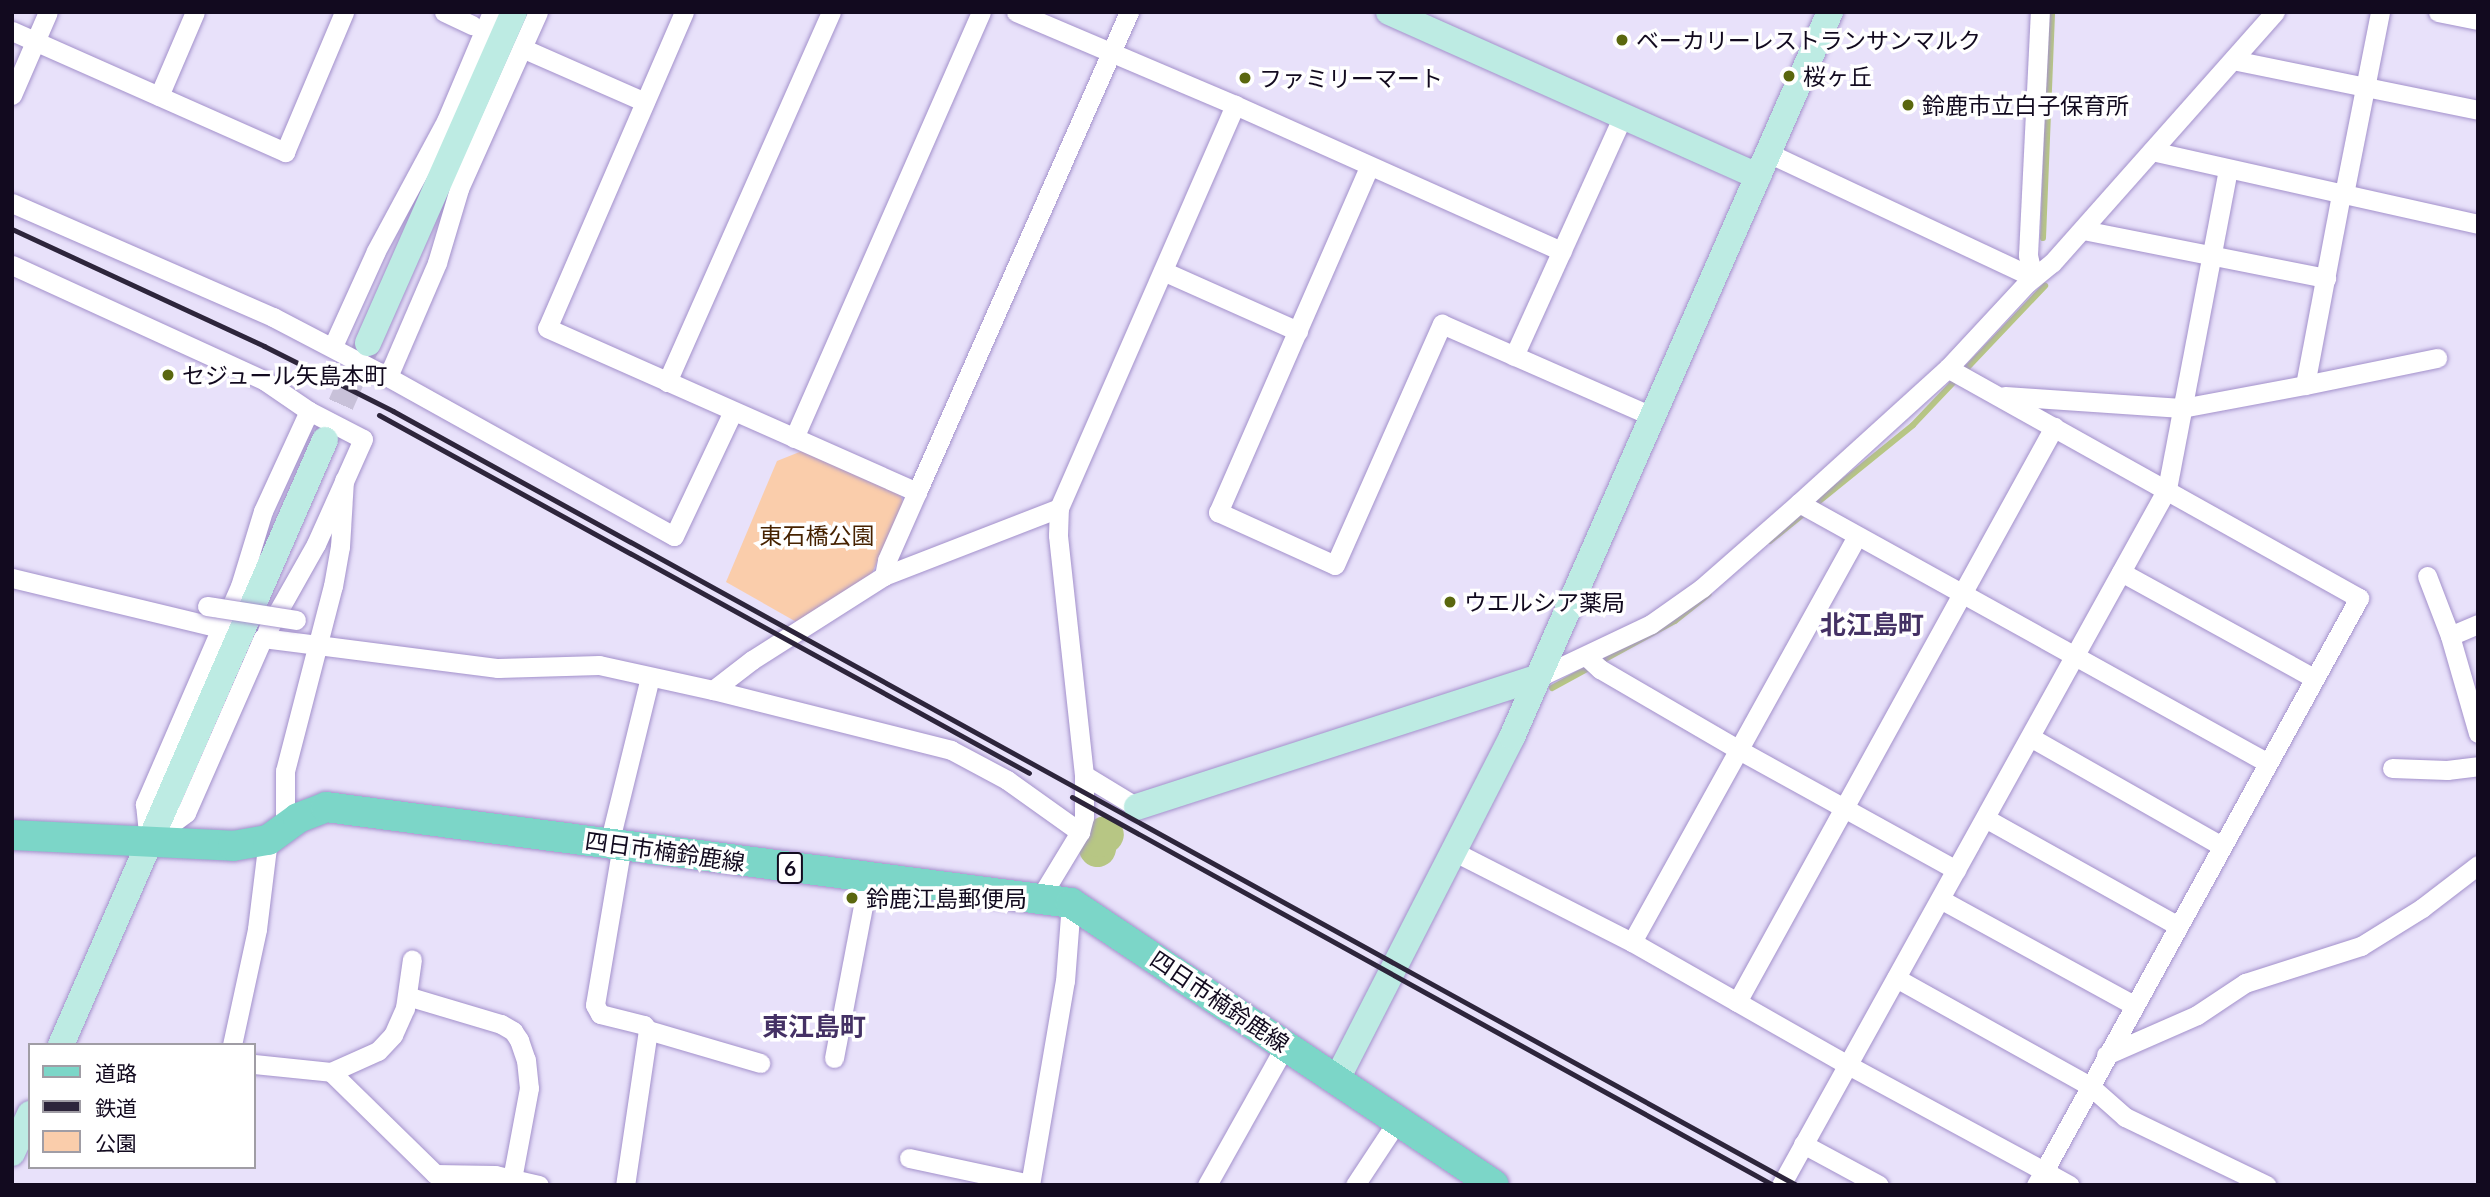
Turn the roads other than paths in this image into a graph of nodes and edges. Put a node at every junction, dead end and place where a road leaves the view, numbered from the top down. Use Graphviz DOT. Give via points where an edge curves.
graph roads {
  1 [pos="48,12"];
  2 [pos="195,12"];
  3 [pos="344,12"];
  4 [pos="444,12"];
  5 [pos="492,12"];
  6 [pos="514,12"];
  7 [pos="538,12"];
  8 [pos="684,12"];
  9 [pos="831,12"];
  10 [pos="981,12"];
  11 [pos="1016,12"];
  12 [pos="1129,12"];
  13 [pos="1389,12"];
  14 [pos="1830,12"];
  15 [pos="2040,12"];
  16 [pos="2275,12"];
  17 [pos="2380,12"];
  18 [pos="2438,12"];
  19 [pos="2261,20"];
  20 [pos="2478,20"];
  21 [pos="472,25"];
  22 [pos="12,31"];
  23 [pos="36,41"];
  24 [pos="522,48"];
  25 [pos="1111,53"];
  26 [pos="2232,60"];
  27 [pos="2366,86"];
  28 [pos="12,95"];
  29 [pos="159,96"];
  30 [pos="645,102"];
  31 [pos="1235,105"];
  32 [pos="2478,110"];
  33 [pos="1623,116"];
  34 [pos="2152,151"];
  35 [pos="1763,165"];
  36 [pos="1369,167"];
  37 [pos="2228,170"];
  38 [pos="2343,194"];
  39 [pos="12,203"];
  40 [pos="2478,224"];
  41 [pos="2083,230"];
  42 [pos="1562,251"];
  43 [pos="2211,255"];
  44 [pos="12,265"];
  45 [pos="1163,271"];
  46 [pos="2033,277"];
  47 [pos="2326,278"];
  48 [pos="1298,331"];
  49 [pos="368,343"];
  50 [pos="333,346"];
  51 [pos="1514,356"];
  52 [pos="2437,358"];
  53 [pos="1958,372"];
  54 [pos="388,377"];
  55 [pos="667,382"];
  56 [pos="2305,385"];
  57 [pos="2001,396"];
  58 [pos="2182,408"];
  59 [pos="309,411"];
  60 [pos="733,411"];
  61 [pos="1651,416"];
  62 [pos="2054,427"];
  63 [pos="794,438"];
  64 [pos="325,440"];
  65 [pos="344,480"];
  66 [pos="2167,489"];
  67 [pos="917,492"];
  68 [pos="1799,503"];
  69 [pos="1059,508"];
  70 [pos="1857,536"];
  71 [pos="2120,572"];
  72 [pos="884,576"];
  73 [pos="2427,576"];
  74 [pos="12,578"];
  75 [pos="1963,593"];
  76 [pos="207,606"];
  77 [pos="296,620"];
  78 [pos="2478,624"];
  79 [pos="221,628"];
  80 [pos="2450,636"];
  81 [pos="263,638"];
  82 [pos="320,643"];
  83 [pos="2074,655"];
  84 [pos="1593,663"];
  85 [pos="650,677"];
  86 [pos="1537,678"];
  87 [pos="2314,678"];
  88 [pos="713,690"];
  89 [pos="2478,733"];
  90 [pos="2029,737"];
  91 [pos="1739,750"];
  92 [pos="2268,763"];
  93 [pos="2478,766"];
  94 [pos="2392,768"];
  95 [pos="1084,775"];
  96 [pos="1137,807"];
  97 [pos="1844,808"];
  98 [pos="1984,818"];
  99 [pos="1080,832"];
  100 [pos="276,834"];
  101 [pos="12,835"];
  102 [pos="149,840"];
  103 [pos="615,844"];
  104 [pos="2222,846"];
  105 [pos="1455,852"];
  106 [pos="2478,865"];
  107 [pos="1956,870"];
  108 [pos="868,879"];
  109 [pos="1040,898"];
  110 [pos="1940,899"];
  111 [pos="1071,903"];
  112 [pos="2178,926"];
  113 [pos="1632,942"];
  114 [pos="412,959"];
  115 [pos="1896,978"];
  116 [pos="407,996"];
  117 [pos="1737,1002"];
  118 [pos="2134,1005"];
  119 [pos="648,1030"];
  120 [pos="62,1043"];
  121 [pos="232,1043"];
  122 [pos="1286,1044"];
  123 [pos="2106,1055"];
  124 [pos="834,1058"];
  125 [pos="760,1062"];
  126 [pos="256,1064"];
  127 [pos="1848,1065"];
  128 [pos="331,1072"];
  129 [pos="1337,1079"];
  130 [pos="2090,1086"];
  131 [pos="28,1118"];
  132 [pos="1398,1120"];
  133 [pos="1803,1144"];
  134 [pos="12,1153"];
  135 [pos="909,1157"];
  136 [pos="2040,1178"];
  137 [pos="434,1179"];
  138 [pos="500,1180"];
  139 [pos="2257,1183"];
  140 [pos="534,1184"];
  141 [pos="1030,1184"];
  142 [pos="625,1185"];
  143 [pos="1207,1185"];
  144 [pos="1355,1185"];
  145 [pos="1494,1185"];
  146 [pos="1781,1185"];
  147 [pos="1879,1185"];
  148 [pos="2069,1185"];
  1 -- 23 [label="street"];
  2 -- 29 [label="street"];
  3 -- 29 [label="street" via="285,152"];
  4 -- 21 [label="street"];
  5 -- 50 [label="street" via="446,121 376,251"];
  6 -- 49 [label="street"];
  7 -- 24 [label="street"];
  8 -- 30 [label="street"];
  9 -- 55 [label="street"];
  10 -- 63 [label="street"];
  11 -- 25 [label="street"];
  12 -- 25 [label="street"];
  13 -- 33 [label="street"];
  14 -- 35 [label="street"];
  15 -- 46 [label="street" via="2028,255"];
  16 -- 19 [label="street"];
  17 -- 27 [label="street"];
  18 -- 20 [label="street"];
  19 -- 26 [label="street"];
  22 -- 23 [label="street"];
  23 -- 28 [label="street"];
  23 -- 29 [label="street"];
  24 -- 30 [label="street"];
  24 -- 54 [label="street" via="459,189 437,263"];
  25 -- 31 [label="street"];
  25 -- 67 [label="street"];
  26 -- 27 [label="street"];
  26 -- 34 [label="street"];
  27 -- 32 [label="street"];
  27 -- 38 [label="street"];
  30 -- 55 [label="street" via="547,328"];
  31 -- 36 [label="street"];
  31 -- 45 [label="street"];
  33 -- 35 [label="street"];
  33 -- 42 [label="street"];
  34 -- 37 [label="street"];
  34 -- 41 [label="street"];
  35 -- 46 [label="street"];
  35 -- 61 [label="street"];
  36 -- 42 [label="street"];
  36 -- 48 [label="street"];
  37 -- 38 [label="street"];
  37 -- 43 [label="street"];
  38 -- 40 [label="street"];
  38 -- 47 [label="street"];
  39 -- 50 [label="street"];
  41 -- 43 [label="street"];
  41 -- 46 [label="street"];
  42 -- 51 [label="street"];
  43 -- 47 [label="street"];
  43 -- 58 [label="street"];
  44 -- 59 [label="street" via="265,381"];
  45 -- 48 [label="street"];
  45 -- 69 [label="street"];
  46 -- 53 [label="street"];
  47 -- 56 [label="street"];
  48 -- 51 [label="street" via="1218,512 1335,565 1442,324"];
  50 -- 54 [label="street"];
  51 -- 61 [label="street"];
  52 -- 56 [label="street"];
  53 -- 57 [label="street"];
  53 -- 68 [label="street"];
  54 -- 60 [label="street" via="674,536"];
  55 -- 60 [label="street"];
  56 -- 58 [label="street"];
  57 -- 58 [label="street"];
  57 -- 62 [label="street"];
  58 -- 66 [label="street"];
  59 -- 65 [label="street" via="363,439"];
  59 -- 79 [label="street" via="263,511 240,586"];
  60 -- 63 [label="street"];
  61 -- 86 [label="street"];
  62 -- 66 [label="street"];
  62 -- 75 [label="street"];
  63 -- 67 [label="street"];
  64 -- 102 [label="street"];
  65 -- 81 [label="street" via="316,544"];
  65 -- 82 [label="street" via="340,547"];
  66 -- 71 [label="street"];
  66 -- 87 [label="street" via="2359,598"];
  67 -- 72 [label="street"];
  68 -- 70 [label="street"];
  68 -- 84 [label="street" via="1702,589"];
  69 -- 72 [label="street"];
  69 -- 95 [label="street" via="1058,535"];
  70 -- 75 [label="street"];
  70 -- 91 [label="street"];
  71 -- 83 [label="street"];
  71 -- 87 [label="street"];
  72 -- 88 [label="street" via="751,660"];
  73 -- 80 [label="street"];
  74 -- 79 [label="street"];
  75 -- 83 [label="street"];
  75 -- 97 [label="street"];
  76 -- 77 [label="street, bridge"];
  78 -- 80 [label="street"];
  79 -- 102 [label="street" via="145,804"];
  80 -- 89 [label="street"];
  81 -- 82 [label="street"];
  81 -- 102 [label="street" via="186,814"];
  82 -- 85 [label="street" via="498,668 578,664"];
  82 -- 100 [label="street" via="285,771"];
  83 -- 90 [label="street"];
  83 -- 92 [label="street"];
  84 -- 86 [label="street"];
  84 -- 91 [label="street"];
  85 -- 88 [label="street"];
  85 -- 103 [label="street"];
  86 -- 96 [label="street"];
  86 -- 105 [label="street"];
  87 -- 92 [label="street"];
  88 -- 99 [label="street" via="950,750 1006,780"];
  90 -- 98 [label="street"];
  90 -- 104 [label="street"];
  91 -- 97 [label="street"];
  91 -- 113 [label="street"];
  92 -- 104 [label="street"];
  93 -- 94 [label="street"];
  95 -- 96 [label="street"];
  95 -- 99 [label="street"];
  97 -- 107 [label="street"];
  97 -- 117 [label="street"];
  98 -- 107 [label="street"];
  98 -- 112 [label="street"];
  99 -- 109 [label="street"];
  100 -- 102 [label="main road, 四日市楠鈴鹿線 / 6" via="233,846"];
  100 -- 103 [label="main road, 四日市楠鈴鹿線 / 6" via="298,818 326,807"];
  100 -- 121 [label="street"];
  101 -- 102 [label="main road, 四日市楠鈴鹿線 / 6"];
  102 -- 120 [label="street"];
  103 -- 108 [label="main road, 四日市楠鈴鹿線 / 6"];
  103 -- 119 [label="street" via="595,1005 600,1014"];
  104 -- 112 [label="street"];
  105 -- 113 [label="street"];
  105 -- 129 [label="street"];
  106 -- 123 [label="street" via="2361,946 2245,983 2197,1014"];
  107 -- 110 [label="street"];
  108 -- 109 [label="main road, 四日市楠鈴鹿線 / 6"];
  108 -- 124 [label="street"];
  109 -- 111 [label="main road, 四日市楠鈴鹿線 / 6"];
  110 -- 115 [label="street"];
  110 -- 118 [label="street"];
  111 -- 122 [label="main road, 四日市楠鈴鹿線 / 6"];
  111 -- 141 [label="street" via="1065,981"];
  112 -- 118 [label="street"];
  113 -- 117 [label="street"];
  114 -- 116 [label="street"];
  115 -- 127 [label="street"];
  115 -- 130 [label="street"];
  116 -- 128 [label="street" via="393,1035 378,1051"];
  116 -- 138 [label="street" via="501,1024 519,1040 529,1088"];
  117 -- 127 [label="street"];
  118 -- 123 [label="street"];
  119 -- 125 [label="street"];
  119 -- 142 [label="street"];
  122 -- 129 [label="main road, 四日市楠鈴鹿線 / 6"];
  122 -- 143 [label="street"];
  123 -- 130 [label="street"];
  126 -- 128 [label="street"];
  127 -- 133 [label="street"];
  127 -- 136 [label="street"];
  128 -- 137 [label="street"];
  129 -- 132 [label="main road, 四日市楠鈴鹿線 / 6"];
  130 -- 136 [label="street"];
  130 -- 139 [label="street" via="2125,1117"];
  131 -- 134 [label="street"];
  132 -- 144 [label="street"];
  132 -- 145 [label="main road, 四日市楠鈴鹿線 / 6"];
  133 -- 146 [label="street"];
  133 -- 147 [label="street"];
  135 -- 141 [label="street"];
  136 -- 148 [label="street"];
  137 -- 138 [label="street"];
  138 -- 140 [label="street"];
}
